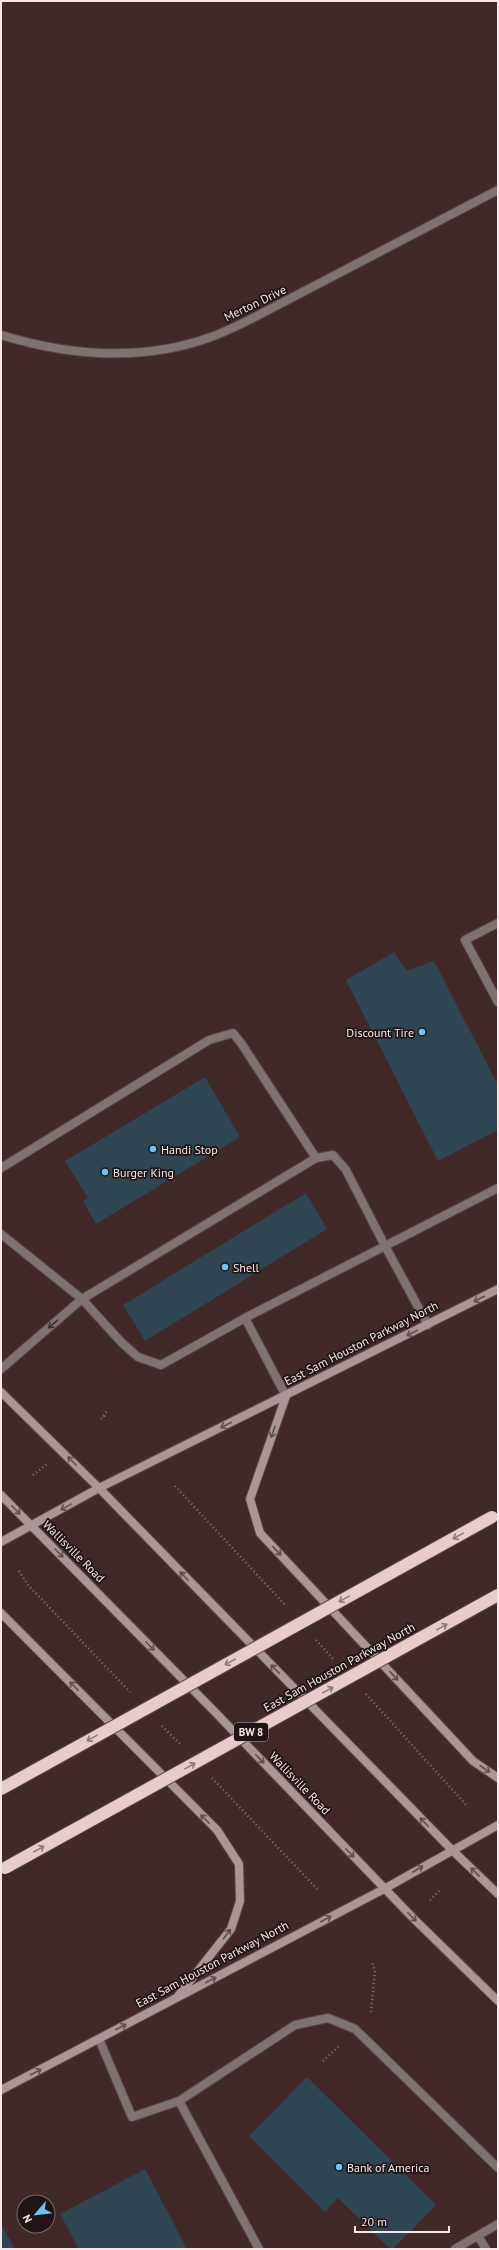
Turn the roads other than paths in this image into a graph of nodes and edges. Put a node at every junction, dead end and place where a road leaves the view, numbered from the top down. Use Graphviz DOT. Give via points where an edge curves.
graph roads {
  1 [pos="498,190"];
  2 [pos="1,335"];
  3 [pos="498,923"];
  4 [pos="498,1002"];
  5 [pos="316,1158"];
  6 [pos="1,1168"];
  7 [pos="498,1188"];
  8 [pos="1,1234"];
  9 [pos="385,1246"];
  10 [pos="498,1289"];
  11 [pos="82,1299"];
  12 [pos="245,1318"];
  13 [pos="428,1325"];
  14 [pos="1,1369"];
  15 [pos="1,1392"];
  16 [pos="286,1396"];
  17 [pos="99,1488"];
  18 [pos="1,1495"];
  19 [pos="492,1517"];
  20 [pos="32,1525"];
  21 [pos="1,1542"];
  22 [pos="498,1595"];
  23 [pos="1,1613"];
  24 [pos="498,1778"];
  25 [pos="1,1789"];
  26 [pos="498,1825"];
  27 [pos="452,1850"];
  28 [pos="5,1868"];
  29 [pos="384,1889"];
  30 [pos="498,1894"];
  31 [pos="177,1998"];
  32 [pos="498,2001"];
  33 [pos="99,2039"];
  34 [pos="1,2090"];
  35 [pos="179,2101"];
  36 [pos="498,2168"];
  37 [pos="498,2224"];
  38 [pos="478,2236"];
  39 [pos="259,2249"];
  40 [pos="455,2249"];
  41 [pos="486,2249"];
  1 -- 2 [label="street, Merton Drive" via="253,318 211,337 171,348 124,354 77,352 30,344"];
  3 -- 4 [label="street" via="465,940"];
  5 -- 6 [label="street" via="233,1033 209,1040"];
  5 -- 9 [label="street" via="333,1155 346,1170"];
  5 -- 11 [label="street"];
  7 -- 9 [label="street"];
  8 -- 11 [label="street"];
  9 -- 12 [label="street"];
  9 -- 13 [label="street"];
  10 -- 13 [label="main road, East Sam Houston Parkway North, one-way"];
  11 -- 12 [label="street" via="138,1357 161,1365"];
  11 -- 14 [label="street, one-way"];
  12 -- 16 [label="street"];
  13 -- 16 [label="main road, East Sam Houston Parkway North, one-way"];
  17 -- 15 [label="main road, one-way"];
  16 -- 17 [label="main road, East Sam Houston Parkway North, one-way"];
  16 -- 24 [label="main road, one-way" via="250,1500 260,1533 473,1761"];
  17 -- 20 [label="main road, East Sam Houston Parkway North, one-way"];
  27 -- 17 [label="main road, one-way"];
  18 -- 20 [label="main road, Wallisville Road, one-way"];
  19 -- 25 [label="highway, one-way, bridge"];
  20 -- 21 [label="main road, East Sam Houston Parkway North"];
  20 -- 29 [label="main road, Wallisville Road, one-way"];
  28 -- 22 [label="highway, East Sam Houston Parkway North / BW 8, one-way, bridge"];
  31 -- 23 [label="main road, one-way" via="231,1930 240,1901 239,1864 217,1830"];
  26 -- 27 [label="main road, East Sam Houston Parkway North"];
  29 -- 27 [label="main road, East Sam Houston Parkway North, one-way"];
  30 -- 27 [label="main road, one-way"];
  31 -- 29 [label="main road, East Sam Houston Parkway North, one-way"];
  29 -- 32 [label="main road, Wallisville Road, one-way"];
  33 -- 31 [label="main road, East Sam Houston Parkway North, one-way"];
  34 -- 33 [label="main road, East Sam Houston Parkway North, one-way"];
  33 -- 35 [label="street" via="132,2117"];
  35 -- 36 [label="street" via="295,2025 328,2018 355,2028"];
  35 -- 39 [label="street"];
  37 -- 38 [label="street"];
  38 -- 40 [label="street"];
  38 -- 41 [label="street"];
}
